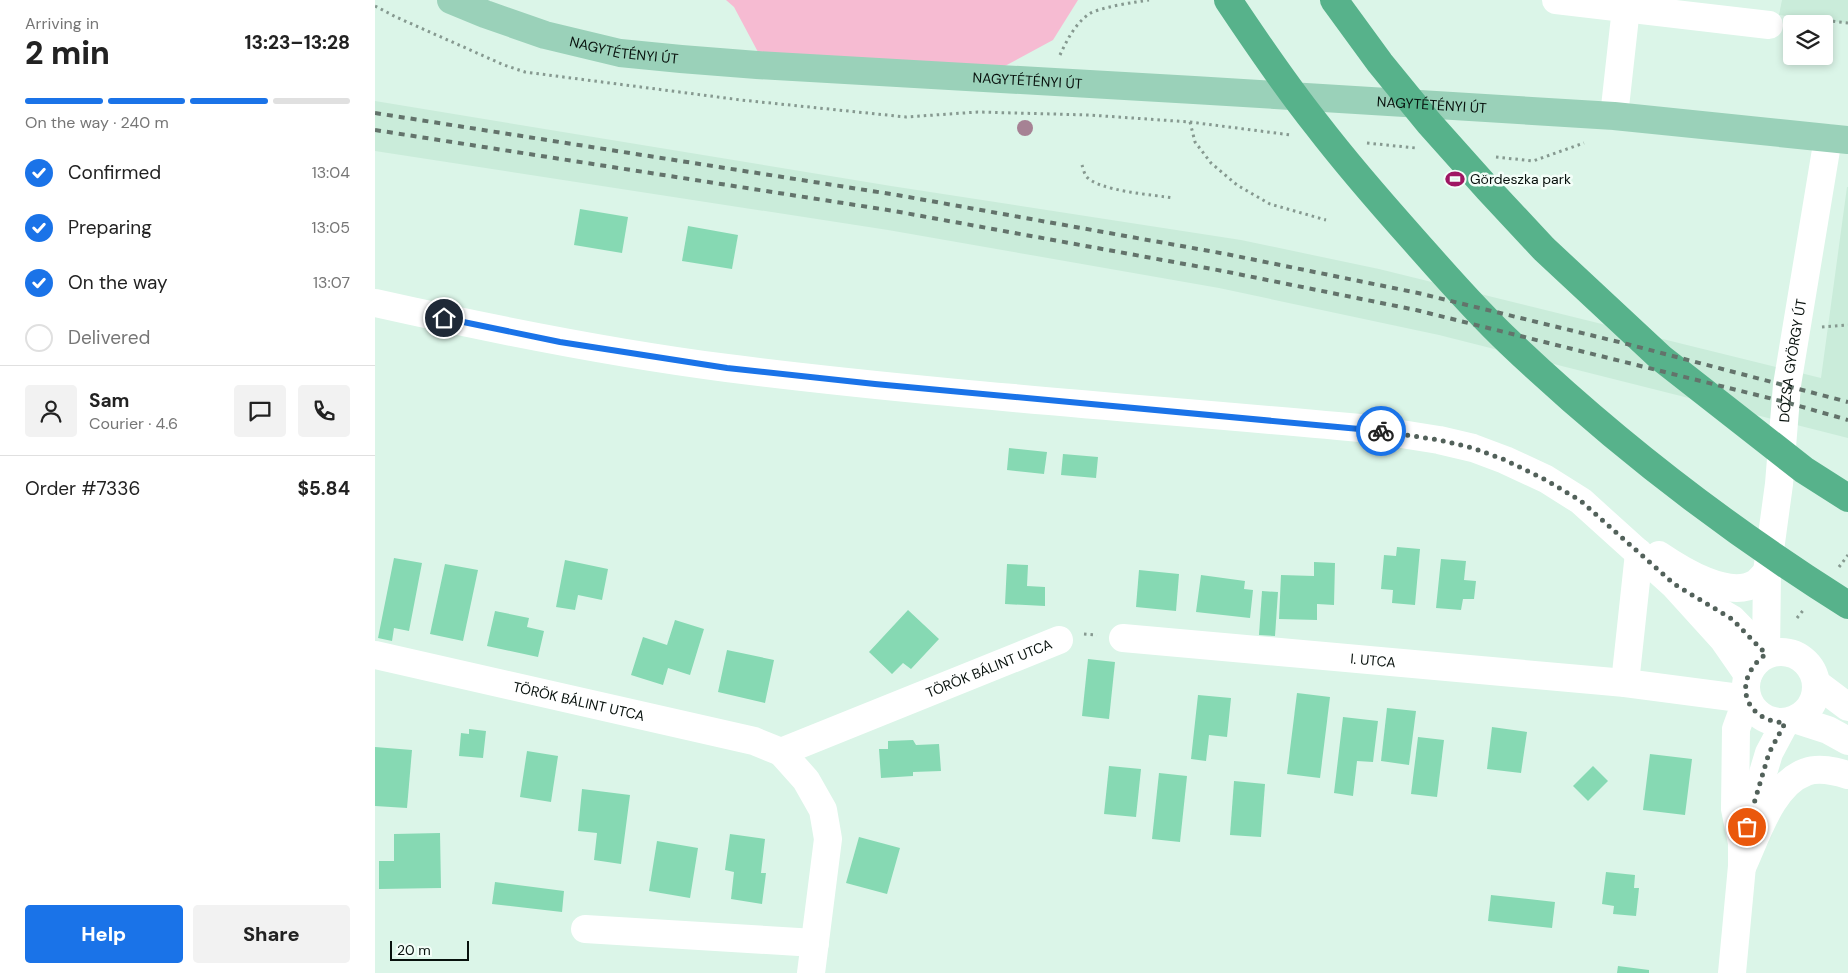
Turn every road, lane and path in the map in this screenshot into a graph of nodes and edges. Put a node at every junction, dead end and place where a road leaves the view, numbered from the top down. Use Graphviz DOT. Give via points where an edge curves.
graph roads {
  1 [pos="451,0"];
  2 [pos="1149,0"];
  3 [pos="1228,0"];
  4 [pos="1334,0"];
  5 [pos="1556,0"];
  6 [pos="1626,8"];
  7 [pos="1848,23"];
  8 [pos="1769,25"];
  9 [pos="1060,83"];
  10 [pos="1614,116"];
  11 [pos="1190,122"];
  12 [pos="1267,133"];
  13 [pos="1297,136"];
  14 [pos="1838,139"];
  15 [pos="1588,142"];
  16 [pos="1366,143"];
  17 [pos="1425,149"];
  18 [pos="1494,156"];
  19 [pos="1082,165"];
  20 [pos="1174,198"];
  21 [pos="1326,220"];
  22 [pos="375,302"];
  23 [pos="1848,326"];
  24 [pos="1828,327"];
  25 [pos="1848,498"];
  26 [pos="1581,501"];
  27 [pos="1639,553"];
  28 [pos="1767,578"];
  29 [pos="1674,584"];
  30 [pos="1848,605"];
  31 [pos="1123,638"];
  32 [pos="1059,640"];
  33 [pos="1778,654"];
  34 [pos="375,655"];
  35 [pos="1625,683"];
  36 [pos="1816,683"];
  37 [pos="1747,687"];
  38 [pos="1848,707"];
  39 [pos="1791,721"];
  40 [pos="1848,741"];
  41 [pos="781,752"];
  42 [pos="1848,774"];
  43 [pos="1742,855"];
  44 [pos="585,929"];
  45 [pos="815,943"];
  46 [pos="811,973"];
  47 [pos="1732,973"];
  1 -- 9 [label="main road, NAGYTÉTÉNYI ÚT" via="545,35 619,53 757,65"];
  2 -- 9 [label="path" via="1129,2 1090,14 1069,36 1059,55"];
  3 -- 30 [label="highway" via="1317,125 1447,277 1508,341 1659,473 1738,532"];
  4 -- 25 [label="highway" via="1429,123 1543,249 1661,358 1805,470"];
  5 -- 6 [label="street"];
  6 -- 8 [label="street"];
  6 -- 10 [label="street"];
  7 -- 8 [label="path" via="1779,15"];
  9 -- 10 [label="main road, NAGYTÉTÉNYI ÚT"];
  10 -- 14 [label="main road, NAGYTÉTÉNYI ÚT"];
  11 -- 21 [label="path" via="1195,142 1211,163 1237,184 1271,204"];
  12 -- 13 [label="path"];
  14 -- 28 [label="street, DÓZSA GYÖRGY ÚT" via="1787,384"];
  15 -- 18 [label="path" via="1533,161"];
  16 -- 17 [label="path"];
  19 -- 20 [label="path" via="1086,176 1108,188"];
  22 -- 26 [label="street" via="560,342 727,368 1370,429 1439,440 1505,460"];
  23 -- 24 [label="path"];
  26 -- 27 [label="street"];
  26 -- 28 [label="street" via="1694,576 1737,589"];
  27 -- 29 [label="street"];
  27 -- 35 [label="street"];
  28 -- 33 [label="street, DÓZSA GYÖRGY ÚT"];
  29 -- 33 [label="street" via="1732,619"];
  29 -- 37 [label="street" via="1723,639"];
  31 -- 32 [label="path" via="1081,634"];
  31 -- 35 [label="street, I. UTCA"];
  32 -- 41 [label="street, TÖRÖK BÁLINT UTCA"];
  33 -- 36 [label="street" via="1800,657 1814,673"];
  33 -- 37 [label="street" via="1755,662"];
  34 -- 41 [label="street, TÖRÖK BÁLINT UTCA" via="754,741"];
  35 -- 37 [label="street, I. UTCA"];
  36 -- 38 [label="street"];
  36 -- 39 [label="street" via="1816,696 1811,706 1805,714"];
  37 -- 39 [label="street" via="1753,709 1762,717 1774,722"];
  37 -- 43 [label="street" via="1736,729 1735,809"];
  39 -- 40 [label="street" via="1828,730"];
  39 -- 43 [label="street" via="1769,753"];
  41 -- 45 [label="street, TÖRÖK BÁLINT UTCA" via="806,780 823,810 828,839"];
  42 -- 43 [label="street" via="1828,770 1807,771 1789,781 1775,798"];
  43 -- 47 [label="street"];
  44 -- 45 [label="street"];
  45 -- 46 [label="street, TÖRÖK BÁLINT UTCA"];
}
